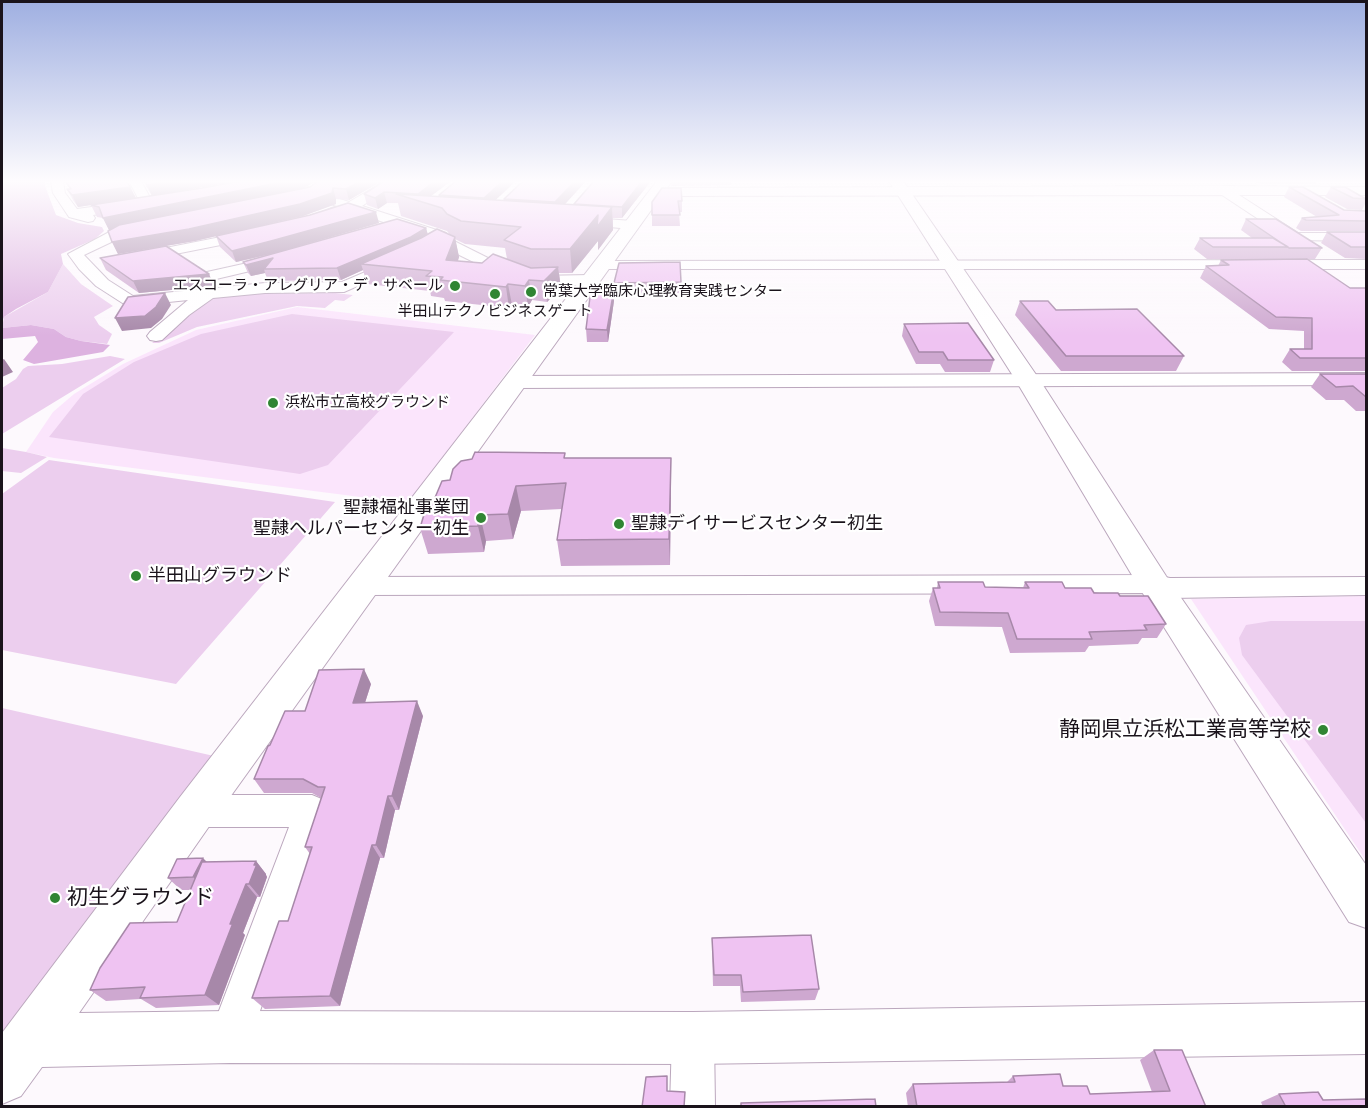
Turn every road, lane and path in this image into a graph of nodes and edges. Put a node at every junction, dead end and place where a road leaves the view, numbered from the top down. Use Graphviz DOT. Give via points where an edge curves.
graph roads {
  1 [pos="118,233"];
  2 [pos="261,233"];
  3 [pos="434,233"];
  4 [pos="626,233"];
  5 [pos="931,233"];
  6 [pos="1288,233"];
  7 [pos="1295,237"];
  8 [pos="1366,237"];
  9 [pos="442,240"];
  10 [pos="428,249"];
  11 [pos="170,252"];
  12 [pos="291,256"];
  13 [pos="411,257"];
  14 [pos="127,259"];
  15 [pos="105,262"];
  16 [pos="952,264"];
  17 [pos="1339,265"];
  18 [pos="84,266"];
  19 [pos="201,270"];
  20 [pos="1362,271"];
  21 [pos="596,273"];
  22 [pos="238,291"];
  23 [pos="208,295"];
  24 [pos="156,336"];
  25 [pos="1027,379"];
  26 [pos="1366,379"];
  27 [pos="514,382"];
  28 [pos="1154,584"];
  29 [pos="361,586"];
  30 [pos="1366,586"];
  31 [pos="195,811"];
  32 [pos="1366,905"];
  33 [pos="1366,1028"];
  34 [pos="230,1038"];
  35 [pos="693,1038"];
  36 [pos="15,1059"];
  37 [pos="693,1107"];
  1 -- 18 [label="street" via="77,252"];
  2 -- 11 [label="street"];
  3 -- 9 [label="street"];
  4 -- 21 [label="street"];
  5 -- 16 [label="street"];
  6 -- 7 [label="street"];
  7 -- 8 [label="street"];
  7 -- 17 [label="street"];
  9 -- 10 [label="street"];
  9 -- 21 [label="street" via="491,266 530,280"];
  11 -- 14 [label="street"];
  11 -- 19 [label="street"];
  12 -- 19 [label="street"];
  13 -- 22 [label="street" via="344,287"];
  15 -- 18 [label="street"];
  16 -- 17 [label="street"];
  16 -- 21 [label="street"];
  16 -- 25 [label="street"];
  17 -- 20 [label="street"];
  18 -- 23 [label="street" via="130,301"];
  19 -- 22 [label="street"];
  21 -- 27 [label="street"];
  22 -- 23 [label="street"];
  23 -- 24 [label="street"];
  25 -- 26 [label="street"];
  25 -- 27 [label="street"];
  25 -- 28 [label="street"];
  27 -- 29 [label="street"];
  28 -- 29 [label="street"];
  28 -- 30 [label="street" via="1170,588"];
  28 -- 32 [label="street"];
  29 -- 31 [label="street"];
  31 -- 34 [label="street" via="312,810"];
  31 -- 36 [label="street"];
  33 -- 35 [label="street"];
  34 -- 35 [label="street"];
  34 -- 36 [label="street"];
  35 -- 37 [label="street"];
}
